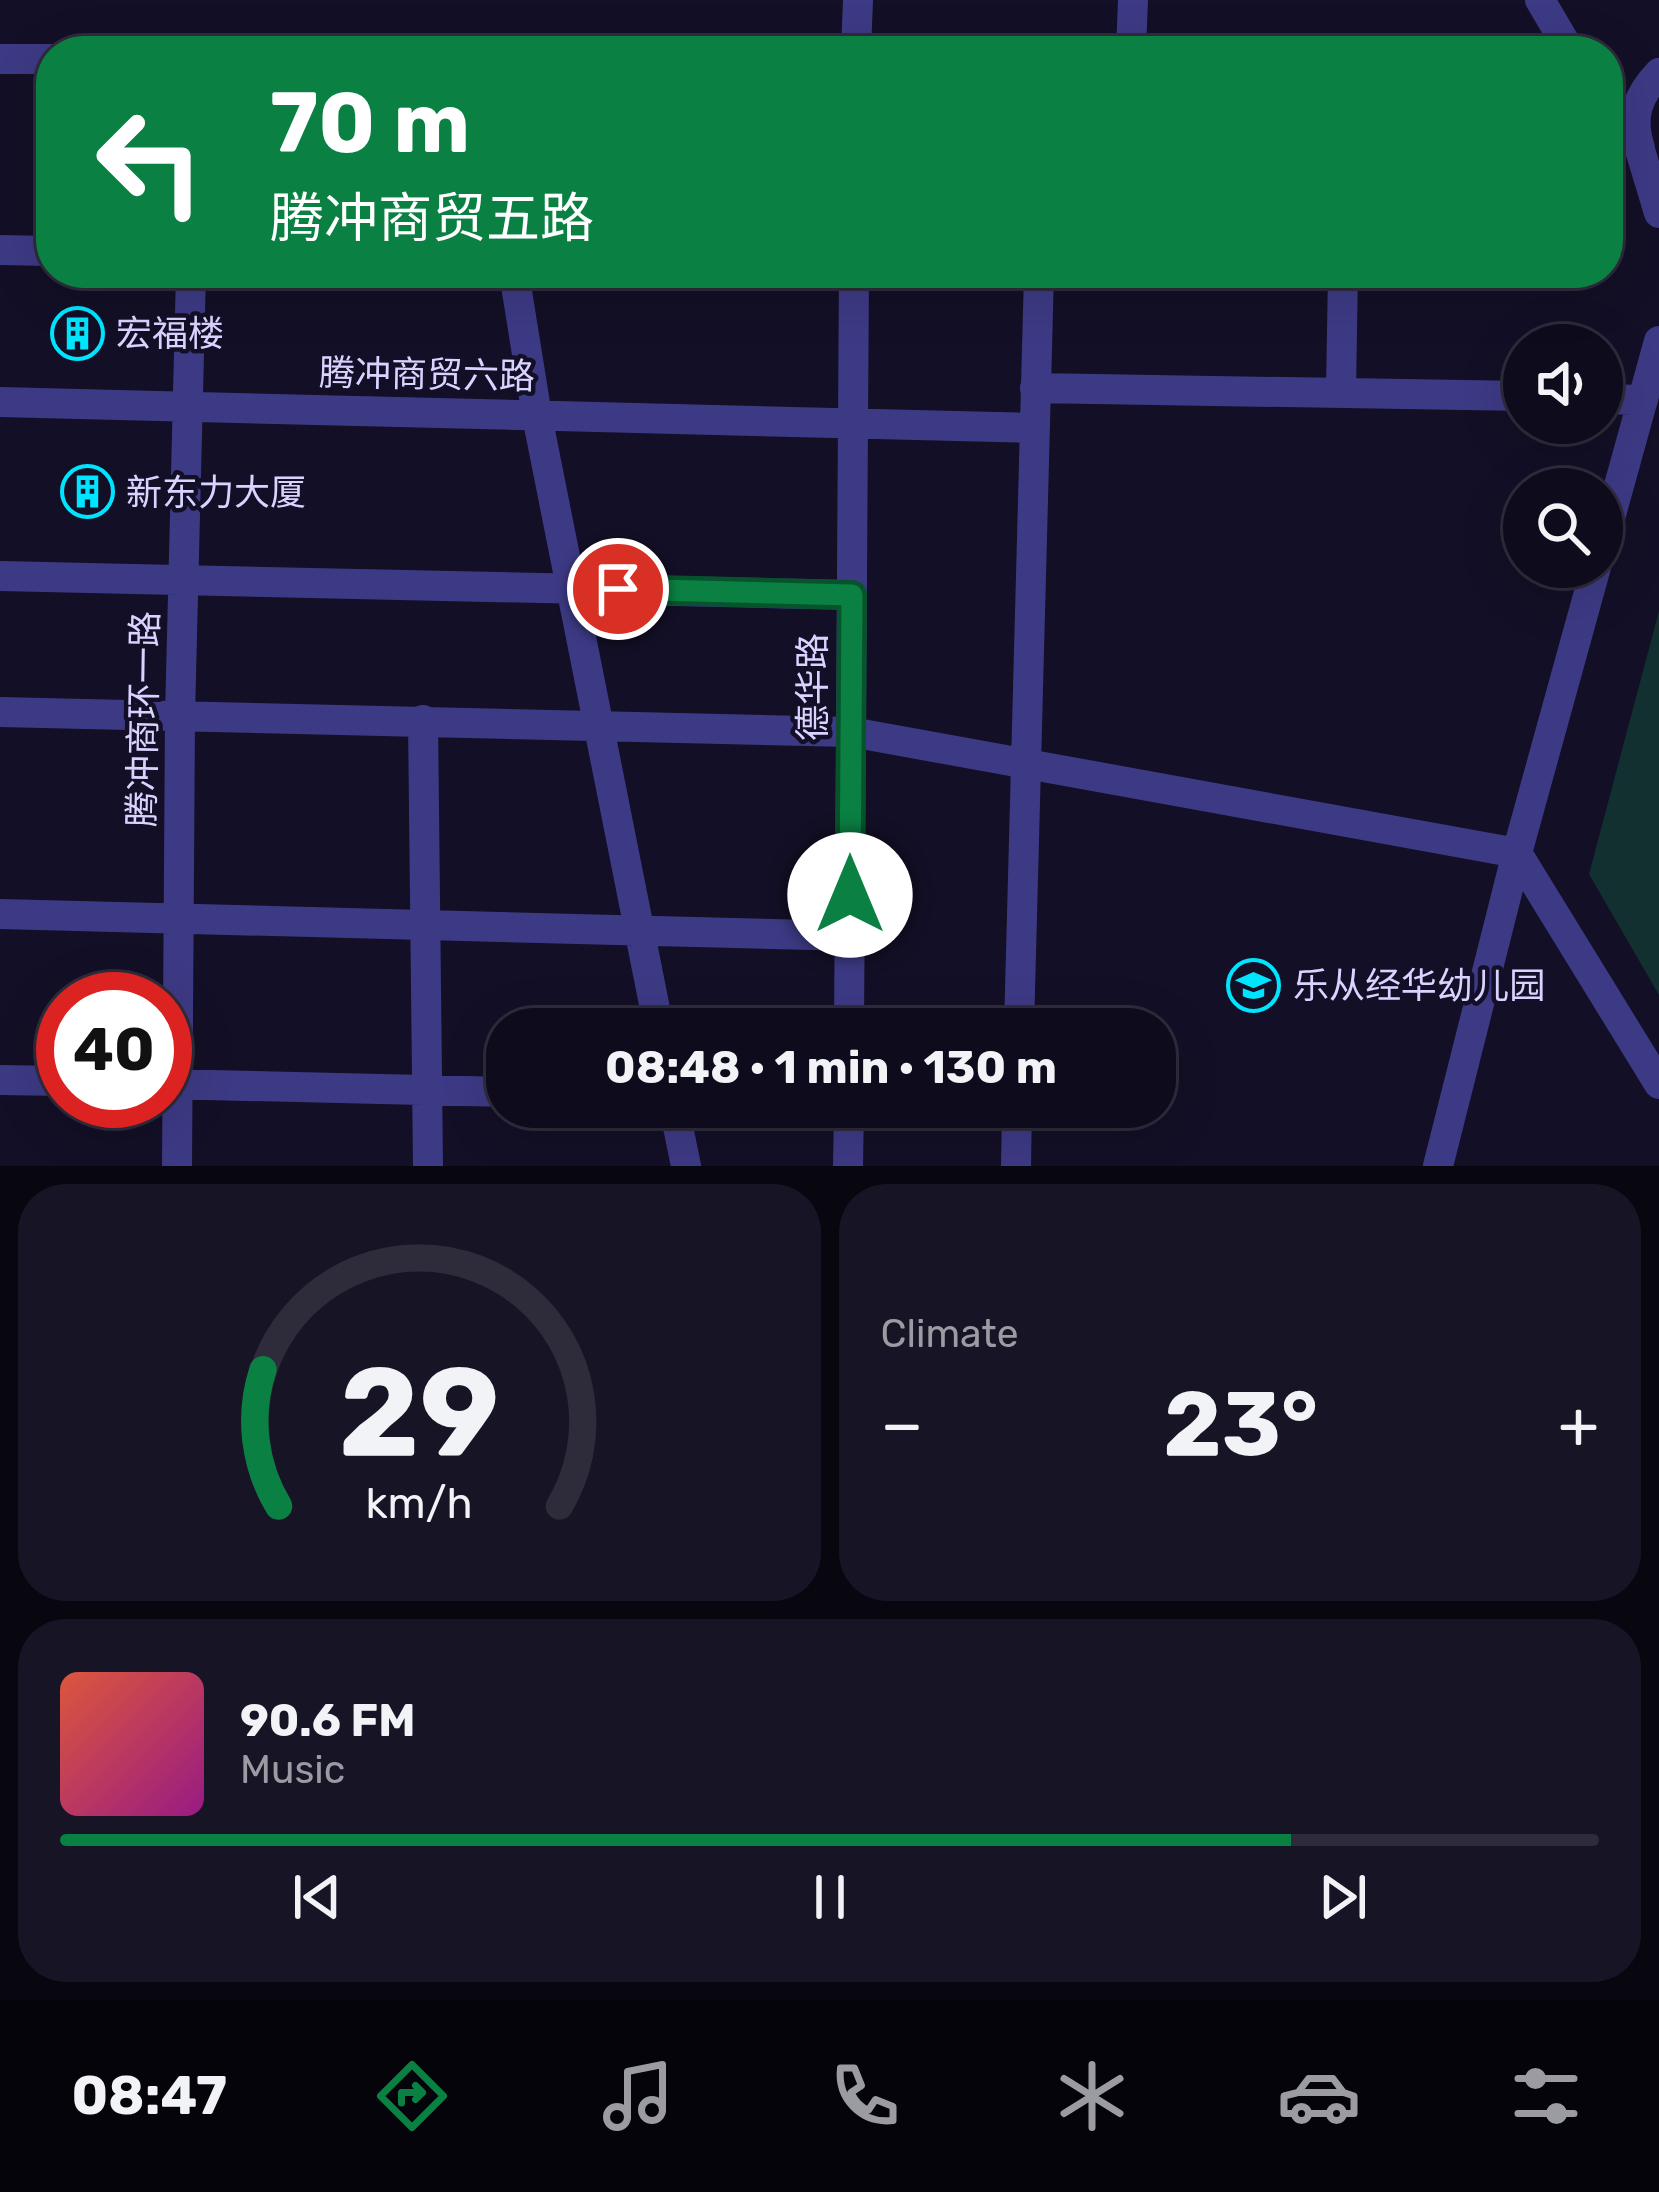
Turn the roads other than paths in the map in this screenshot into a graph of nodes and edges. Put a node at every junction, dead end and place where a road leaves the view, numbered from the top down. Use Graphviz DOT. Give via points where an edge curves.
graph roads {
  1 [pos="858,0"];
  2 [pos="1132,0"];
  3 [pos="1540,0"];
  4 [pos="857,36"];
  5 [pos="1131,36"];
  6 [pos="1561,36"];
  7 [pos="0,58"];
  8 [pos="36,59"];
  9 [pos="1659,73"];
  10 [pos="1623,127"];
  11 [pos="1623,141"];
  12 [pos="1650,161"];
  13 [pos="1659,213"];
  14 [pos="0,250"];
  15 [pos="36,251"];
  16 [pos="191,288"];
  17 [pos="516,288"];
  18 [pos="854,288"];
  19 [pos="1038,288"];
  20 [pos="1343,288"];
  21 [pos="1659,341"];
  22 [pos="1035,388"];
  23 [pos="1341,390"];
  24 [pos="1503,395"];
  25 [pos="1623,400"];
  26 [pos="1642,400"];
  27 [pos="0,402"];
  28 [pos="188,407"];
  29 [pos="537,416"];
  30 [pos="853,424"];
  31 [pos="1034,428"];
  32 [pos="1623,470"];
  33 [pos="0,576"];
  34 [pos="184,580"];
  35 [pos="571,588"];
  36 [pos="1590,588"];
  37 [pos="852,595"];
  38 [pos="0,712"];
  39 [pos="180,716"];
  40 [pos="423,720"];
  41 [pos="598,725"];
  42 [pos="851,732"];
  43 [pos="1024,762"];
  44 [pos="1517,853"];
  45 [pos="0,914"];
  46 [pos="179,919"];
  47 [pos="426,925"];
  48 [pos="639,930"];
  49 [pos="850,936"];
  50 [pos="176,972"];
  51 [pos="654,1008"];
  52 [pos="849,1008"];
  53 [pos="1019,1008"];
  54 [pos="0,1080"];
  55 [pos="36,1081"];
  56 [pos="192,1084"];
  57 [pos="1659,1084"];
  58 [pos="428,1090"];
  59 [pos="486,1091"];
  60 [pos="174,1128"];
  61 [pos="678,1128"];
  62 [pos="849,1128"];
  63 [pos="1017,1128"];
  64 [pos="177,1166"];
  65 [pos="428,1166"];
  66 [pos="686,1166"];
  67 [pos="848,1166"];
  68 [pos="1016,1166"];
  69 [pos="1438,1166"];
  1 -- 4 [label="street"];
  2 -- 5 [label="street"];
  3 -- 6 [label="street"];
  7 -- 8 [label="street"];
  9 -- 12 [label="street" via="1636,108 1634,130"];
  10 -- 12 [label="street"];
  11 -- 12 [label="street"];
  12 -- 13 [label="street"];
  14 -- 15 [label="street"];
  16 -- 28 [label="street, 腾冲商环一路"];
  17 -- 29 [label="street"];
  18 -- 30 [label="street, 德华路"];
  19 -- 22 [label="street"];
  20 -- 23 [label="street"];
  21 -- 26 [label="street"];
  22 -- 23 [label="street"];
  22 -- 31 [label="street"];
  23 -- 24 [label="street"];
  25 -- 26 [label="street"];
  26 -- 32 [label="street"];
  27 -- 28 [label="street, 腾冲商贸六路"];
  28 -- 29 [label="street, 腾冲商贸六路"];
  28 -- 34 [label="street, 腾冲商环一路"];
  29 -- 30 [label="street, 腾冲商贸六路"];
  29 -- 35 [label="street"];
  30 -- 31 [label="street, 腾冲商贸六路"];
  30 -- 37 [label="street, 德华路"];
  31 -- 43 [label="street"];
  33 -- 34 [label="street"];
  34 -- 35 [label="street"];
  34 -- 39 [label="street, 腾冲商环一路"];
  35 -- 37 [label="street"];
  35 -- 41 [label="street"];
  36 -- 44 [label="street"];
  37 -- 42 [label="street, 德华路"];
  38 -- 39 [label="street"];
  39 -- 40 [label="street"];
  39 -- 46 [label="street, 腾冲商环一路"];
  40 -- 41 [label="street"];
  40 -- 47 [label="street"];
  41 -- 42 [label="street"];
  41 -- 48 [label="street"];
  42 -- 43 [label="street"];
  42 -- 49 [label="street, 德华路"];
  43 -- 44 [label="street"];
  43 -- 53 [label="street"];
  44 -- 57 [label="street"];
  44 -- 69 [label="street"];
  45 -- 46 [label="street"];
  46 -- 47 [label="street"];
  46 -- 50 [label="street, 腾冲商环一路"];
  47 -- 48 [label="street"];
  47 -- 58 [label="street"];
  48 -- 49 [label="street"];
  48 -- 51 [label="street"];
  49 -- 52 [label="street, 德华路"];
  54 -- 55 [label="street"];
  56 -- 58 [label="street"];
  58 -- 59 [label="street"];
  58 -- 65 [label="street"];
  60 -- 64 [label="street, 腾冲商环一路"];
  61 -- 66 [label="street"];
  62 -- 67 [label="street"];
  63 -- 68 [label="street"];
}
